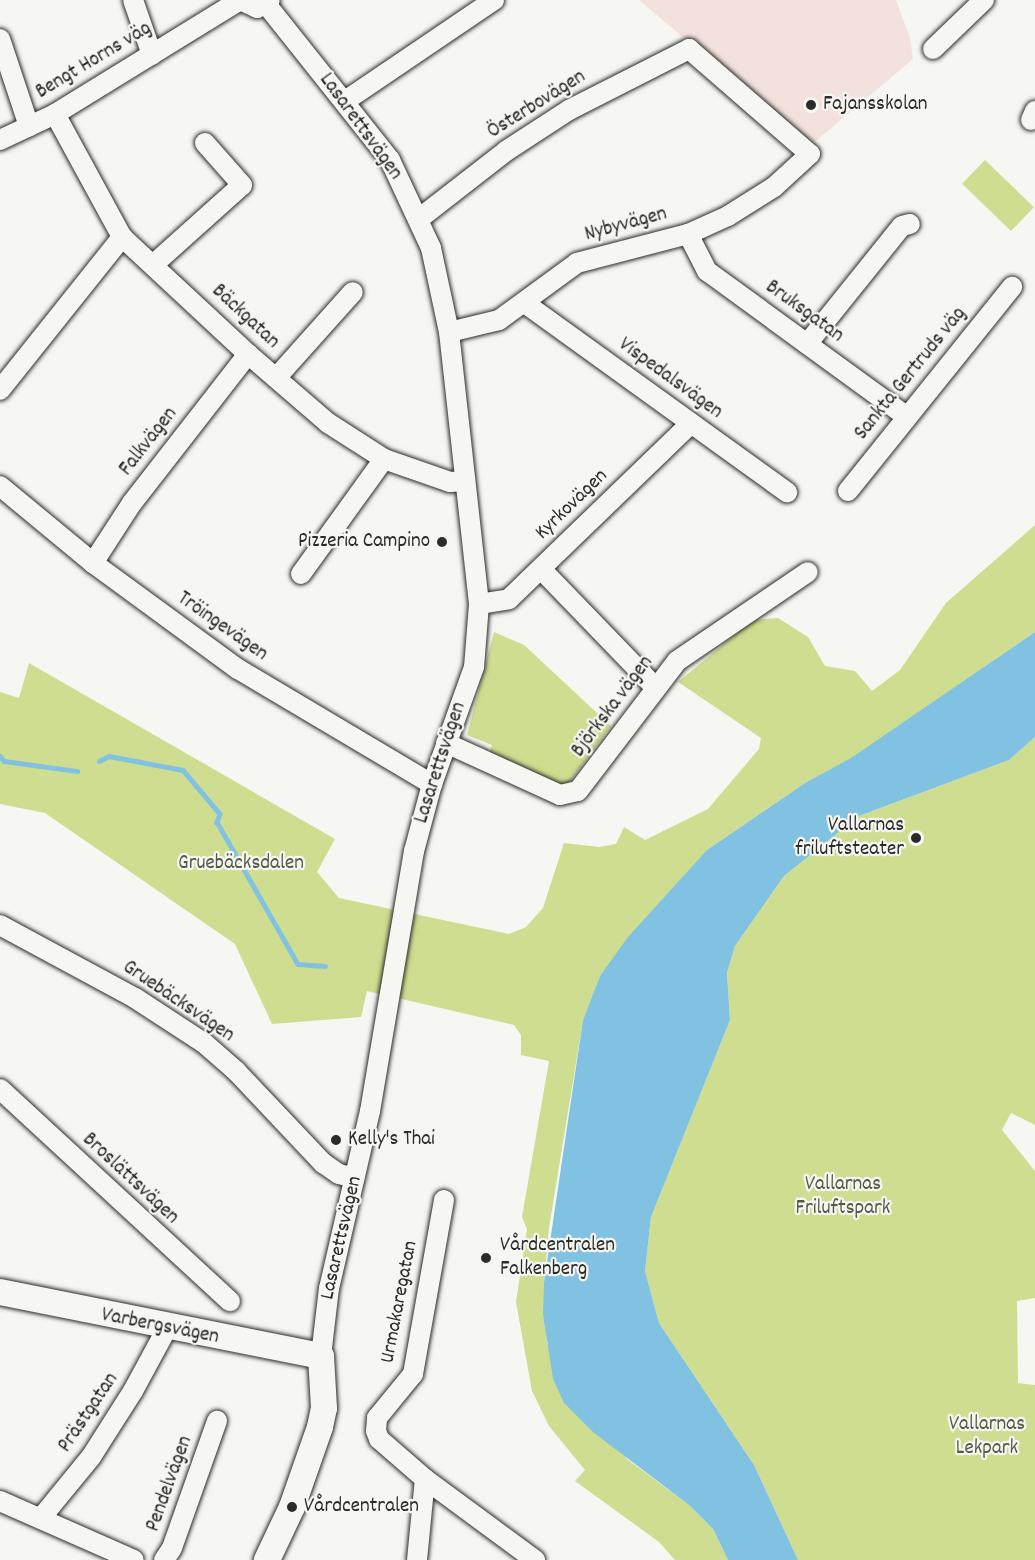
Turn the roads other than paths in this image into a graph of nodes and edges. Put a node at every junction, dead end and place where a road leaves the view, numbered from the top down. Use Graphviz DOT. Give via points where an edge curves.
graph roads {
  1 [pos="133,0"];
  2 [pos="240,0"];
  3 [pos="494,0"];
  4 [pos="984,0"];
  5 [pos="268,2"];
  6 [pos="0,39"];
  7 [pos="933,49"];
  8 [pos="152,55"];
  9 [pos="345,101"];
  10 [pos="55,114"];
  11 [pos="29,126"];
  12 [pos="0,140"];
  13 [pos="205,143"];
  14 [pos="810,154"];
  15 [pos="420,218"];
  16 [pos="910,224"];
  17 [pos="688,234"];
  18 [pos="122,237"];
  19 [pos="154,264"];
  20 [pos="1012,287"];
  21 [pos="353,292"];
  22 [pos="526,304"];
  23 [pos="449,332"];
  24 [pos="807,344"];
  25 [pos="249,354"];
  26 [pos="276,378"];
  27 [pos="0,390"];
  28 [pos="906,416"];
  29 [pos="691,423"];
  30 [pos="384,459"];
  31 [pos="465,481"];
  32 [pos="0,486"];
  33 [pos="848,491"];
  34 [pos="787,492"];
  35 [pos="93,563"];
  36 [pos="541,568"];
  37 [pos="808,572"];
  38 [pos="301,574"];
  39 [pos="479,604"];
  40 [pos="655,687"];
  41 [pos="446,743"];
  42 [pos="432,784"];
  43 [pos="6,928"];
  44 [pos="0,1089"];
  45 [pos="356,1178"];
  46 [pos="444,1200"];
  47 [pos="0,1292"];
  48 [pos="230,1301"];
  49 [pos="167,1328"];
  50 [pos="321,1356"];
  51 [pos="217,1421"];
  52 [pos="425,1479"];
  53 [pos="0,1501"];
  54 [pos="41,1518"];
  55 [pos="134,1560"];
  56 [pos="164,1560"];
  57 [pos="267,1560"];
  58 [pos="417,1560"];
  59 [pos="535,1560"];
  1 -- 8 [label="street"];
  2 -- 5 [label="street, Lasarettsvägen" via="250,7"];
  2 -- 8 [label="street, Bengt Horns väg"];
  3 -- 9 [label="street"];
  4 -- 7 [label="street"];
  5 -- 9 [label="street, Lasarettsvägen"];
  6 -- 11 [label="street"];
  8 -- 10 [label="street, Bengt Horns väg"];
  9 -- 15 [label="street, Lasarettsvägen" via="390,160"];
  10 -- 11 [label="street, Bengt Horns väg"];
  10 -- 18 [label="street, Bäckgatan"];
  11 -- 12 [label="street, Bengt Horns väg"];
  13 -- 19 [label="street" via="242,185"];
  14 -- 15 [label="street, Österbovägen" via="689,49 569,111 506,151"];
  14 -- 17 [label="street, Nybyvägen" via="774,187 728,216"];
  15 -- 23 [label="street, Lasarettsvägen" via="431,248"];
  16 -- 24 [label="street" via="902,226"];
  17 -- 22 [label="street, Nybyvägen" via="577,263"];
  17 -- 24 [label="street, Bruksgatan" via="707,271"];
  18 -- 19 [label="street, Bäckgatan"];
  18 -- 27 [label="street"];
  19 -- 25 [label="street, Bäckgatan"];
  20 -- 28 [label="street, Sankta Gertruds väg"];
  21 -- 26 [label="street"];
  22 -- 23 [label="street, Nybyvägen" via="485,325"];
  22 -- 29 [label="street, Vispedalsvägen"];
  23 -- 31 [label="street, Lasarettsvägen"];
  24 -- 28 [label="street, Bruksgatan"];
  25 -- 26 [label="street, Bäckgatan"];
  25 -- 35 [label="street, Falkvägen" via="132,503"];
  26 -- 30 [label="street, Bäckgatan" via="328,423"];
  28 -- 33 [label="street, Sankta Gertruds väg"];
  29 -- 34 [label="street, Vispedalsvägen"];
  29 -- 36 [label="street, Kyrkovägen"];
  30 -- 31 [label="street, Bäckgatan" via="450,482"];
  30 -- 38 [label="street"];
  31 -- 39 [label="street, Lasarettsvägen"];
  32 -- 35 [label="street, Tröingevägen"];
  35 -- 42 [label="street, Tröingevägen" via="238,669"];
  36 -- 39 [label="street, Kyrkovägen" via="509,599"];
  36 -- 40 [label="street"];
  37 -- 40 [label="street, Björkska vägen" via="776,597 700,643"];
  39 -- 41 [label="street, Lasarettsvägen" via="474,667"];
  40 -- 41 [label="street, Björkska vägen" via="578,791 560,795"];
  41 -- 42 [label="street, Lasarettsvägen"];
  42 -- 45 [label="street, Lasarettsvägen" via="402,906"];
  43 -- 45 [label="street, Gruebäcksvägen" via="135,999 204,1043 236,1071 322,1163 339,1174"];
  44 -- 48 [label="street, Broslättsvägen"];
  45 -- 50 [label="street, Lasarettsvägen" via="329,1288"];
  46 -- 52 [label="street, Urmakaregatan" via="413,1374 377,1418 376,1431 379,1439"];
  47 -- 49 [label="main road, Varbergsvägen"];
  49 -- 50 [label="main road, Varbergsvägen"];
  49 -- 54 [label="street, Prästgatan" via="134,1391 91,1457"];
  50 -- 57 [label="main road, Lasarettsvägen" via="324,1408 320,1427 292,1507"];
  51 -- 56 [label="street, Pendelvägen" via="172,1548"];
  52 -- 58 [label="street"];
  52 -- 59 [label="street, Urmakaregatan"];
  53 -- 54 [label="street"];
  54 -- 55 [label="street"];
}
